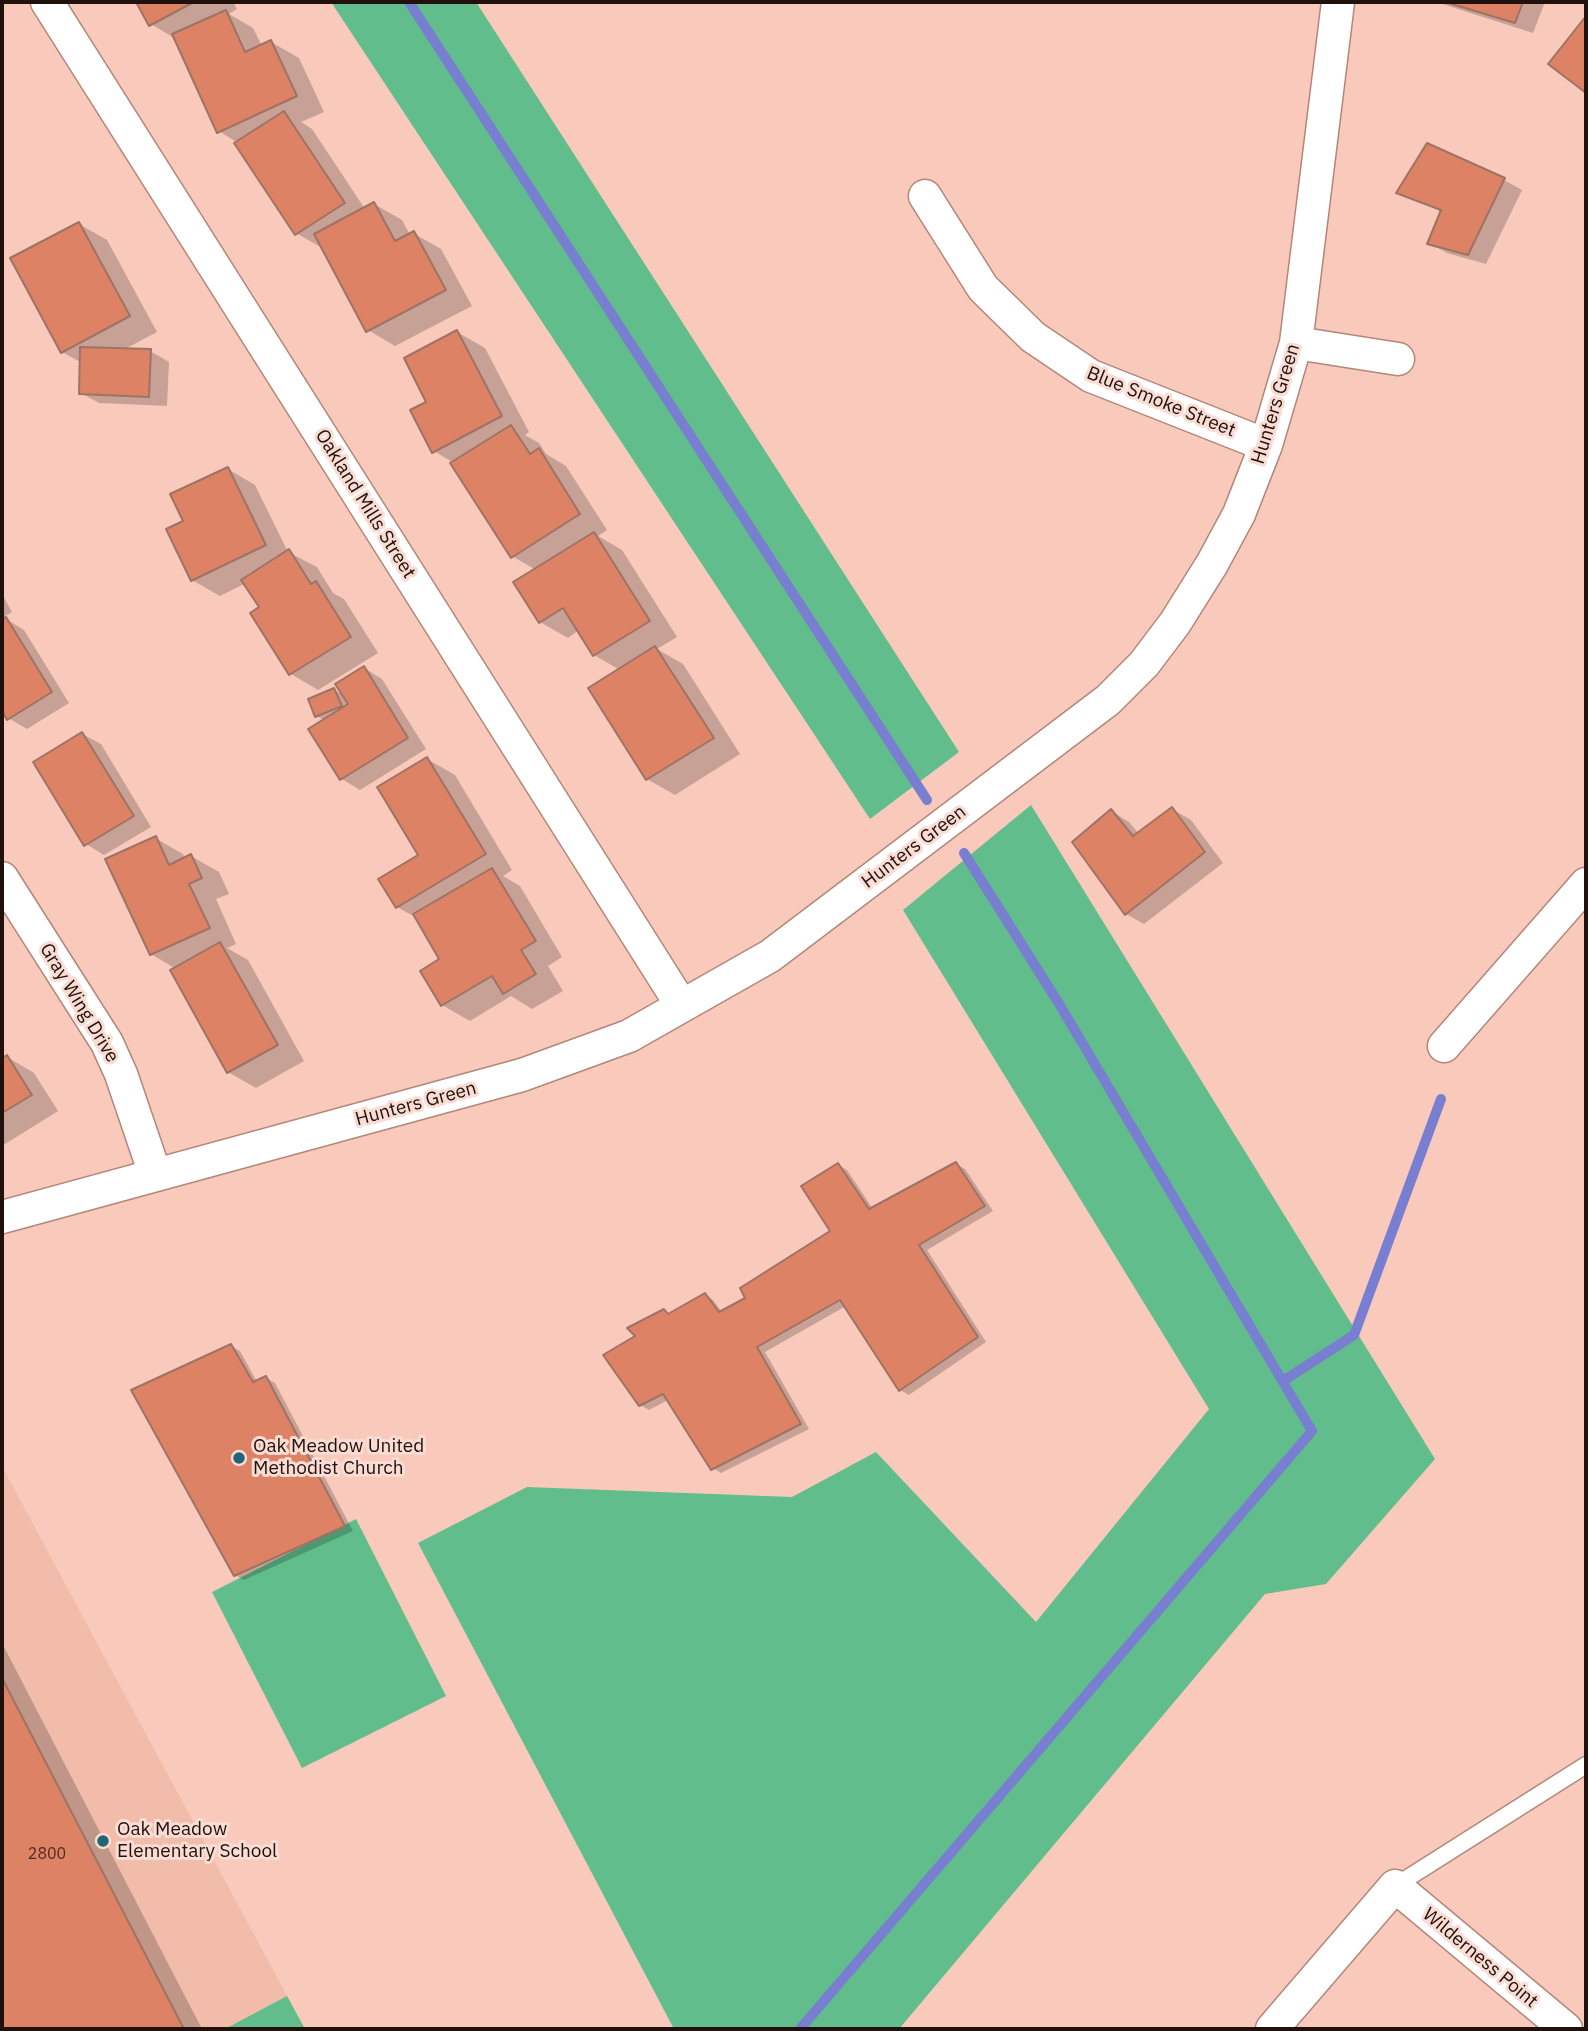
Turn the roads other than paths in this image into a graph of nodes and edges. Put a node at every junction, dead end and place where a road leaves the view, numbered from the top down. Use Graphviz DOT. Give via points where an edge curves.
graph roads {
  1 [pos="47,2"];
  2 [pos="1338,2"];
  3 [pos="925,196"];
  4 [pos="1296,343"];
  5 [pos="1398,359"];
  6 [pos="1266,445"];
  7 [pos="2,878"];
  8 [pos="1586,884"];
  9 [pos="682,1006"];
  10 [pos="1444,1046"];
  11 [pos="155,1174"];
  12 [pos="2,1217"];
  13 [pos="1586,1765"];
  14 [pos="1395,1886"];
  15 [pos="1272,2029"];
  16 [pos="1566,2029"];
  1 -- 9 [label="street, Oakland Mills Street"];
  2 -- 4 [label="street, Hunters Green"];
  3 -- 6 [label="street, Blue Smoke Street" via="983,288 1033,337 1091,376"];
  4 -- 5 [label="street"];
  4 -- 6 [label="street, Hunters Green"];
  6 -- 9 [label="street, Hunters Green" via="1239,514 1212,564 1152,654 1108,700 769,956"];
  7 -- 11 [label="street, Gray Wing Drive" via="107,1043"];
  8 -- 10 [label="street"];
  9 -- 11 [label="street, Hunters Green" via="629,1036 522,1075"];
  11 -- 12 [label="street, Hunters Green"];
  13 -- 14 [label="lane"];
  14 -- 15 [label="street"];
  14 -- 16 [label="street, Wilderness Point"];
}
